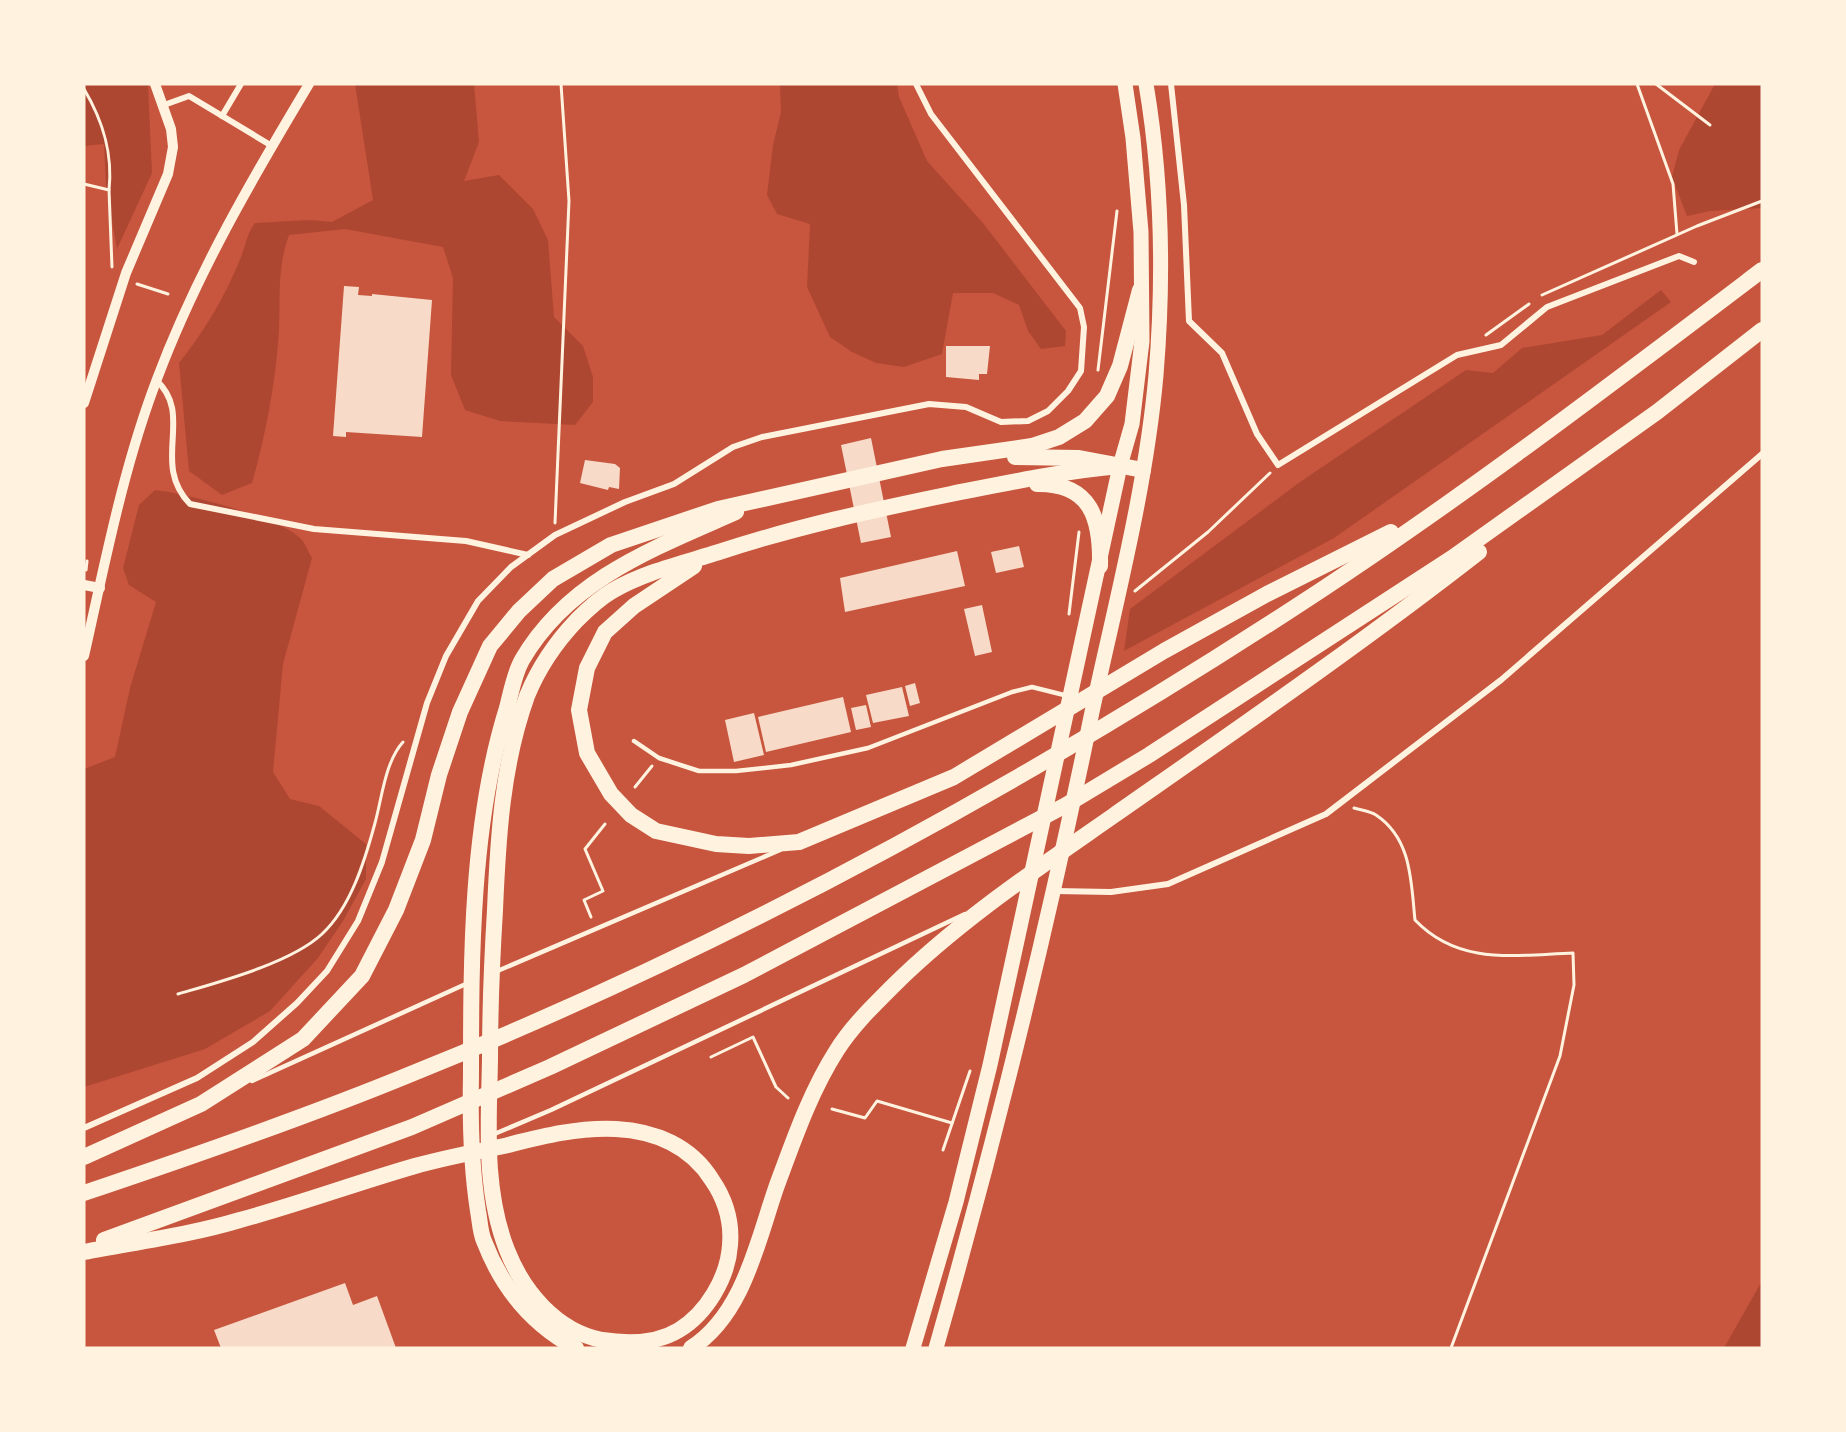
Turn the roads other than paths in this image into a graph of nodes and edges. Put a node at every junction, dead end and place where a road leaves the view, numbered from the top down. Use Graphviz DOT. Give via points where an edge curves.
graph roads {
  1 [pos="155,84"];
  2 [pos="241,84"];
  3 [pos="309,84"];
  4 [pos="916,84"];
  5 [pos="1125,84"];
  6 [pos="1146,84"];
  7 [pos="1171,84"];
  8 [pos="164,105"];
  9 [pos="222,116"];
  10 [pos="272,146"];
  11 [pos="1694,262"];
  12 [pos="1762,270"];
  13 [pos="1140,290"];
  14 [pos="1762,330"];
  15 [pos="156,380"];
  16 [pos="84,403"];
  17 [pos="1657,412"];
  18 [pos="1762,454"];
  19 [pos="942,459"];
  20 [pos="1120,466"];
  21 [pos="1143,470"];
  22 [pos="1000,484"];
  23 [pos="785,492"];
  24 [pos="1452,501"];
  25 [pos="713,554"];
  26 [pos="528,555"];
  27 [pos="1100,566"];
  28 [pos="84,585"];
  29 [pos="99,588"];
  30 [pos="84,656"];
  31 [pos="1069,697"];
  32 [pos="634,741"];
  33 [pos="799,842"];
  34 [pos="1055,891"];
  35 [pos="990,902"];
  36 [pos="485,976"];
  37 [pos="474,980"];
  38 [pos="201,1104"];
  39 [pos="84,1128"];
  40 [pos="469,1144"];
  41 [pos="459,1148"];
  42 [pos="84,1157"];
  43 [pos="417,1166"];
  44 [pos="84,1193"];
  45 [pos="84,1247"];
  46 [pos="84,1252"];
  47 [pos="576,1348"];
  48 [pos="691,1348"];
  49 [pos="913,1348"];
  50 [pos="936,1348"];
  1 -- 8 [label="street"];
  2 -- 9 [label="street"];
  3 -- 10 [label="street"];
  4 -- 26 [label="street" via="931,114 1080,308 1084,350 1080,371 1068,391 1048,411 1028,421 1001,422 966,407 928,404 762,436 733,447 674,484 625,502 555,536"];
  5 -- 13 [label="main road" via="1141,232"];
  6 -- 21 [label="main road" via="1155,135 1161,269 1156,376"];
  7 -- 11 [label="street" via="1184,205 1188,321 1222,353 1257,434 1278,465 1457,355 1501,345 1547,307 1679,256"];
  8 -- 9 [label="street" via="189,96"];
  8 -- 16 [label="street" via="173,147 168,174 126,273"];
  9 -- 10 [label="street"];
  10 -- 15 [label="street" via="217,244"];
  12 -- 24 [label="highway"];
  13 -- 19 [label="highway" via="1117,373 1107,396 1085,421 1039,444"];
  13 -- 20 [label="main road" via="1142,341 1132,424"];
  14 -- 17 [label="highway"];
  15 -- 26 [label="street" via="165,388 173,407 171,472 180,494 190,504 314,529 456,540"];
  15 -- 29 [label="street" via="124,482"];
  17 -- 35 [label="highway" via="1323,668"];
  17 -- 45 [label="highway" via="1452,558 1149,755 971,856 744,975 550,1067 412,1127"];
  18 -- 34 [label="street" via="1501,680 1326,814 1168,884 1111,892"];
  19 -- 20 [label="highway" via="1079,458"];
  19 -- 23 [label="highway"];
  20 -- 21 [label="highway"];
  20 -- 22 [label="highway"];
  20 -- 27 [label="main road"];
  21 -- 34 [label="main road"];
  22 -- 25 [label="highway" via="860,513"];
  22 -- 27 [label="highway" via="1055,484 1075,492 1090,506 1098,522"];
  23 -- 38 [label="highway" via="688,518 611,545 571,566 519,611 490,646 460,712 423,840 396,910 362,976 303,1039"];
  23 -- 47 [label="highway" via="635,557 583,591 549,622 521,662 498,736 484,815 471,1001 470,1141 474,1189 483,1238 504,1284 528,1316"];
  24 -- 33 [label="highway" via="1164,651 954,777"];
  24 -- 44 [label="highway" via="1283,615 1162,690 877,856 549,1015 411,1074 209,1151"];
  25 -- 33 [label="highway" via="633,606 605,632 587,669 579,710 586,753 618,801 656,831 716,844"];
  25 -- 43 [label="highway" via="650,574 611,592 577,620 549,655 528,693 499,819 491,993 489,1162 500,1230 518,1275 552,1316 593,1338 637,1343 680,1330 712,1297 730,1252 727,1212 709,1173 676,1144 643,1132 599,1129 557,1133"];
  26 -- 39 [label="street" via="478,601 446,656 419,731 382,862 358,921 327,971 253,1042 197,1078"];
  27 -- 31 [label="main road"];
  28 -- 29 [label="street"];
  29 -- 30 [label="street"];
  31 -- 32 [label="lane" via="1032,687 867,748 791,765 736,771 699,771 659,758"];
  31 -- 49 [label="main road" via="990,1065 956,1202"];
  33 -- 36 [label="lane"];
  34 -- 50 [label="main road" via="976,1207"];
  35 -- 40 [label="lane" via="551,1110"];
  35 -- 48 [label="highway" via="927,952 863,1016 836,1051 807,1110 742,1282 723,1317 704,1340"];
  37 -- 38 [label="lane"];
  38 -- 42 [label="highway"];
  41 -- 43 [label="lane"];
  43 -- 46 [label="highway" via="234,1222"];
}
